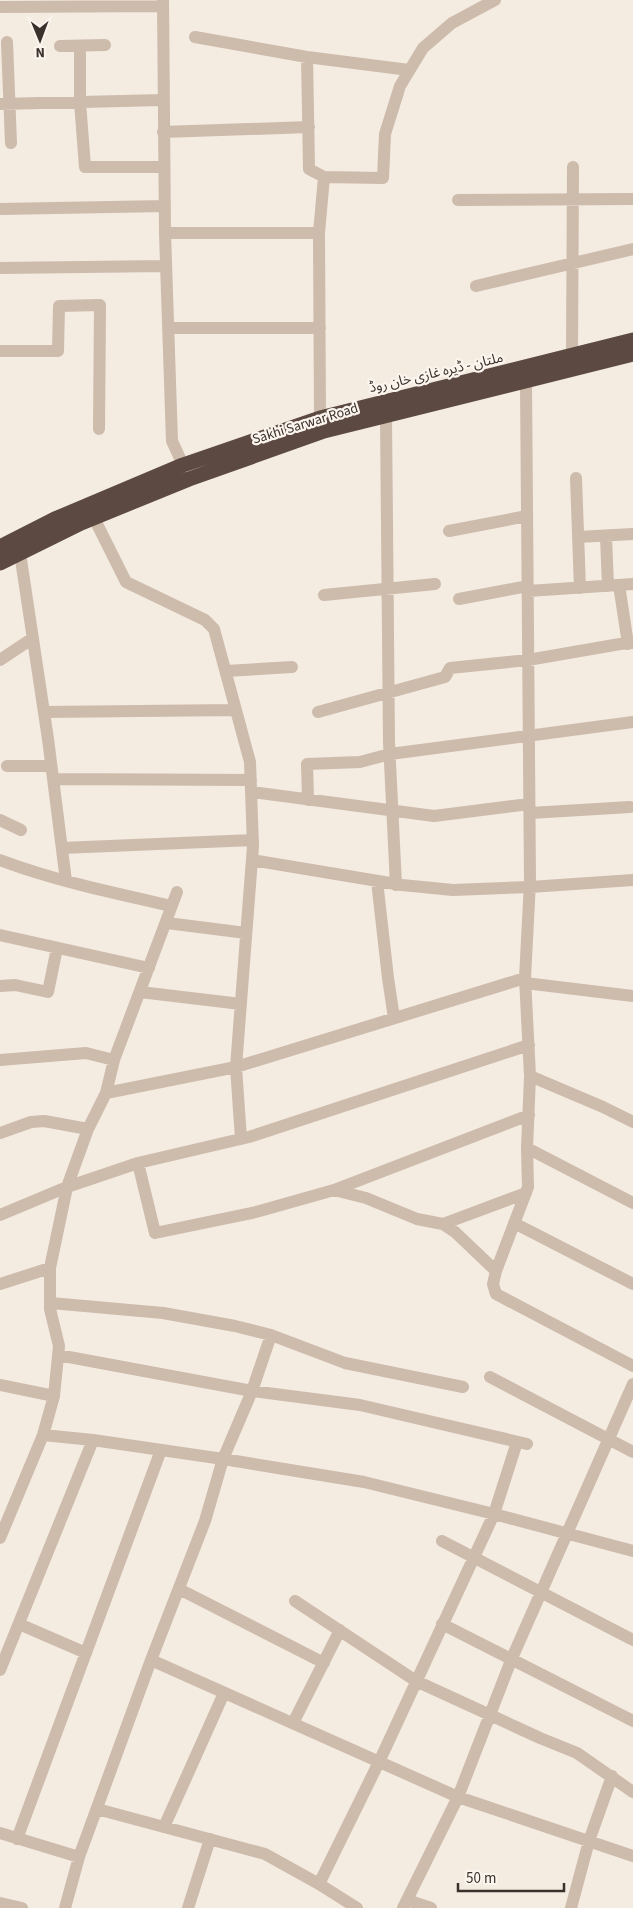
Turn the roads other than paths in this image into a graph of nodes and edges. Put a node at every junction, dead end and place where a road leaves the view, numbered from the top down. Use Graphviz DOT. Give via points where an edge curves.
graph roads {
  1 [pos="493,0"];
  2 [pos="162,3"];
  3 [pos="41,4"];
  4 [pos="0,8"];
  5 [pos="195,37"];
  6 [pos="8,42"];
  7 [pos="106,45"];
  8 [pos="60,46"];
  9 [pos="80,46"];
  10 [pos="306,57"];
  11 [pos="409,70"];
  12 [pos="163,100"];
  13 [pos="80,102"];
  14 [pos="4,104"];
  15 [pos="309,127"];
  16 [pos="163,132"];
  17 [pos="11,143"];
  18 [pos="164,167"];
  19 [pos="573,167"];
  20 [pos="324,177"];
  21 [pos="572,199"];
  22 [pos="633,199"];
  23 [pos="458,200"];
  24 [pos="165,206"];
  25 [pos="0,209"];
  26 [pos="165,233"];
  27 [pos="319,233"];
  28 [pos="633,249"];
  29 [pos="571,263"];
  30 [pos="166,266"];
  31 [pos="0,268"];
  32 [pos="476,286"];
  33 [pos="168,328"];
  34 [pos="320,328"];
  35 [pos="633,340"];
  36 [pos="0,351"];
  37 [pos="633,354"];
  38 [pos="572,356"];
  39 [pos="526,382"];
  40 [pos="386,416"];
  41 [pos="322,425"];
  42 [pos="99,429"];
  43 [pos="183,465"];
  44 [pos="576,478"];
  45 [pos="527,516"];
  46 [pos="94,518"];
  47 [pos="449,532"];
  48 [pos="633,534"];
  49 [pos="578,537"];
  50 [pos="606,537"];
  51 [pos="0,546"];
  52 [pos="20,553"];
  53 [pos="0,563"];
  54 [pos="435,584"];
  55 [pos="633,584"];
  56 [pos="613,585"];
  57 [pos="528,588"];
  58 [pos="580,588"];
  59 [pos="387,589"];
  60 [pos="324,595"];
  61 [pos="459,599"];
  62 [pos="33,638"];
  63 [pos="630,643"];
  64 [pos="0,660"];
  65 [pos="528,660"];
  66 [pos="292,667"];
  67 [pos="226,671"];
  68 [pos="389,692"];
  69 [pos="236,710"];
  70 [pos="44,712"];
  71 [pos="318,712"];
  72 [pos="633,722"];
  73 [pos="529,736"];
  74 [pos="390,754"];
  75 [pos="6,766"];
  76 [pos="52,773"];
  77 [pos="251,786"];
  78 [pos="308,800"];
  79 [pos="630,808"];
  80 [pos="530,809"];
  81 [pos="392,811"];
  82 [pos="0,820"];
  83 [pos="21,830"];
  84 [pos="253,840"];
  85 [pos="62,848"];
  86 [pos="0,860"];
  87 [pos="252,860"];
  88 [pos="633,880"];
  89 [pos="66,881"];
  90 [pos="377,881"];
  91 [pos="396,884"];
  92 [pos="530,887"];
  93 [pos="177,892"];
  94 [pos="172,906"];
  95 [pos="167,923"];
  96 [pos="246,933"];
  97 [pos="0,935"];
  98 [pos="57,948"];
  99 [pos="149,968"];
  100 [pos="525,980"];
  101 [pos="0,986"];
  102 [pos="140,992"];
  103 [pos="633,996"];
  104 [pos="241,1004"];
  105 [pos="394,1018"];
  106 [pos="529,1044"];
  107 [pos="0,1060"];
  108 [pos="114,1060"];
  109 [pos="236,1067"];
  110 [pos="530,1076"];
  111 [pos="106,1093"];
  112 [pos="529,1115"];
  113 [pos="633,1122"];
  114 [pos="88,1129"];
  115 [pos="0,1133"];
  116 [pos="241,1139"];
  117 [pos="527,1148"];
  118 [pos="138,1163"];
  119 [pos="68,1187"];
  120 [pos="334,1190"];
  121 [pos="526,1193"];
  122 [pos="633,1203"];
  123 [pos="0,1215"];
  124 [pos="514,1223"];
  125 [pos="443,1224"];
  126 [pos="50,1268"];
  127 [pos="496,1271"];
  128 [pos="0,1284"];
  129 [pos="633,1284"];
  130 [pos="50,1303"];
  131 [pos="272,1335"];
  132 [pos="58,1355"];
  133 [pos="633,1366"];
  134 [pos="490,1378"];
  135 [pos="633,1384"];
  136 [pos="0,1385"];
  137 [pos="463,1387"];
  138 [pos="252,1391"];
  139 [pos="54,1396"];
  140 [pos="43,1435"];
  141 [pos="609,1439"];
  142 [pos="93,1440"];
  143 [pos="161,1450"];
  144 [pos="633,1452"];
  145 [pos="223,1459"];
  146 [pos="494,1514"];
  147 [pos="1,1531"];
  148 [pos="567,1533"];
  149 [pos="442,1541"];
  150 [pos="633,1551"];
  151 [pos="473,1558"];
  152 [pos="179,1589"];
  153 [pos="542,1592"];
  154 [pos="295,1601"];
  155 [pos="19,1624"];
  156 [pos="442,1624"];
  157 [pos="340,1630"];
  158 [pos="633,1640"];
  159 [pos="86,1653"];
  160 [pos="512,1658"];
  161 [pos="151,1660"];
  162 [pos="324,1663"];
  163 [pos="0,1670"];
  164 [pos="416,1681"];
  165 [pos="224,1692"];
  166 [pos="490,1716"];
  167 [pos="633,1721"];
  168 [pos="293,1723"];
  169 [pos="378,1762"];
  170 [pos="612,1776"];
  171 [pos="633,1792"];
  172 [pos="458,1797"];
  173 [pos="98,1809"];
  174 [pos="164,1827"];
  175 [pos="0,1834"];
  176 [pos="17,1839"];
  177 [pos="210,1839"];
  178 [pos="589,1841"];
  179 [pos="633,1856"];
  180 [pos="79,1857"];
  181 [pos="319,1884"];
  182 [pos="0,1903"];
  183 [pos="405,1904"];
  184 [pos="22,1908"];
  185 [pos="65,1908"];
  186 [pos="188,1908"];
  187 [pos="357,1908"];
  188 [pos="431,1908"];
  189 [pos="571,1908"];
  1 -- 11 [label="street" via="452,23 423,48"];
  2 -- 3 [label="street"];
  2 -- 12 [label="street"];
  3 -- 4 [label="street"];
  5 -- 10 [label="street"];
  6 -- 14 [label="street"];
  7 -- 9 [label="street"];
  8 -- 9 [label="street"];
  9 -- 13 [label="street"];
  10 -- 11 [label="street"];
  10 -- 15 [label="street"];
  11 -- 20 [label="street" via="400,86 385,134 383,178"];
  12 -- 13 [label="street"];
  12 -- 16 [label="street"];
  13 -- 14 [label="street"];
  13 -- 18 [label="street" via="84,166"];
  14 -- 17 [label="street"];
  15 -- 16 [label="street"];
  15 -- 20 [label="street" via="309,169"];
  16 -- 18 [label="street"];
  18 -- 24 [label="street"];
  19 -- 21 [label="street"];
  20 -- 27 [label="street"];
  21 -- 22 [label="street"];
  21 -- 23 [label="street"];
  21 -- 29 [label="street"];
  24 -- 25 [label="street"];
  24 -- 26 [label="street"];
  26 -- 27 [label="street"];
  26 -- 30 [label="street"];
  27 -- 34 [label="street"];
  28 -- 29 [label="street"];
  29 -- 32 [label="street"];
  29 -- 38 [label="street"];
  30 -- 31 [label="street"];
  30 -- 33 [label="street"];
  33 -- 34 [label="street"];
  33 -- 43 [label="street" via="172,441"];
  34 -- 41 [label="street"];
  35 -- 38 [label="highway, ملتان - ڈیرہ غازی خان روڈ"];
  36 -- 42 [label="street" via="58,351 59,306 100,305"];
  37 -- 39 [label="highway, Sakhi Sarwar Road"];
  38 -- 41 [label="highway, ملتان - ڈیرہ غازی خان روڈ"];
  39 -- 40 [label="highway, Sakhi Sarwar Road"];
  39 -- 45 [label="street"];
  40 -- 41 [label="highway, Sakhi Sarwar Road"];
  40 -- 59 [label="street"];
  41 -- 43 [label="highway, ملتان - ڈیرہ غازی خان روڈ"];
  41 -- 46 [label="highway, Sakhi Sarwar Road"];
  43 -- 51 [label="highway, ملتان - ڈیرہ غازی خان روڈ"];
  44 -- 49 [label="street"];
  45 -- 47 [label="street"];
  45 -- 57 [label="street"];
  46 -- 52 [label="highway, Sakhi Sarwar Road"];
  46 -- 67 [label="street" via="126,582 205,620 214,629"];
  48 -- 50 [label="street"];
  49 -- 50 [label="street"];
  49 -- 58 [label="street"];
  50 -- 56 [label="street"];
  52 -- 53 [label="highway, Sakhi Sarwar Road"];
  52 -- 62 [label="street"];
  54 -- 59 [label="street"];
  55 -- 56 [label="street"];
  56 -- 58 [label="street"];
  56 -- 63 [label="street"];
  57 -- 58 [label="street"];
  57 -- 61 [label="street"];
  57 -- 65 [label="street"];
  59 -- 60 [label="street"];
  59 -- 68 [label="street"];
  62 -- 64 [label="street"];
  62 -- 70 [label="street"];
  63 -- 65 [label="street"];
  65 -- 68 [label="street" via="450,668 445,677"];
  65 -- 73 [label="street"];
  66 -- 67 [label="street"];
  67 -- 69 [label="street"];
  68 -- 71 [label="street"];
  68 -- 74 [label="street"];
  69 -- 70 [label="street"];
  69 -- 77 [label="street" via="250,762"];
  70 -- 76 [label="street"];
  72 -- 73 [label="street"];
  73 -- 74 [label="street"];
  73 -- 80 [label="street"];
  74 -- 78 [label="street" via="360,762 307,764"];
  74 -- 81 [label="street"];
  75 -- 76 [label="street"];
  76 -- 77 [label="street"];
  76 -- 85 [label="street"];
  77 -- 78 [label="street"];
  77 -- 84 [label="street"];
  78 -- 81 [label="street"];
  79 -- 80 [label="street"];
  80 -- 81 [label="street" via="434,816"];
  80 -- 92 [label="street"];
  81 -- 91 [label="street"];
  82 -- 83 [label="street"];
  84 -- 85 [label="street"];
  84 -- 87 [label="street"];
  85 -- 89 [label="street"];
  86 -- 89 [label="street"];
  87 -- 90 [label="street"];
  87 -- 96 [label="street"];
  88 -- 92 [label="street"];
  89 -- 94 [label="street"];
  90 -- 91 [label="street"];
  90 -- 105 [label="street"];
  91 -- 92 [label="street" via="453,890"];
  92 -- 100 [label="street"];
  93 -- 94 [label="street"];
  94 -- 95 [label="street"];
  95 -- 96 [label="street"];
  95 -- 99 [label="street"];
  96 -- 104 [label="street"];
  97 -- 98 [label="street"];
  98 -- 99 [label="street"];
  98 -- 101 [label="street" via="48,992 15,985"];
  99 -- 102 [label="street"];
  100 -- 103 [label="street"];
  100 -- 105 [label="street"];
  100 -- 106 [label="street"];
  102 -- 104 [label="street"];
  102 -- 108 [label="street"];
  104 -- 109 [label="street"];
  105 -- 109 [label="street"];
  106 -- 110 [label="street"];
  106 -- 116 [label="street"];
  107 -- 108 [label="street" via="86,1053"];
  108 -- 111 [label="street"];
  109 -- 111 [label="street"];
  109 -- 116 [label="street"];
  110 -- 112 [label="street"];
  110 -- 113 [label="street"];
  111 -- 114 [label="street"];
  112 -- 117 [label="street"];
  112 -- 120 [label="street"];
  114 -- 115 [label="street" via="31,1122"];
  114 -- 119 [label="street"];
  116 -- 118 [label="street"];
  117 -- 121 [label="street"];
  117 -- 122 [label="street"];
  118 -- 119 [label="street"];
  118 -- 120 [label="street" via="155,1233 256,1212"];
  119 -- 123 [label="street"];
  119 -- 126 [label="street"];
  120 -- 125 [label="street"];
  121 -- 124 [label="street"];
  121 -- 125 [label="street"];
  124 -- 127 [label="street"];
  124 -- 129 [label="street"];
  125 -- 127 [label="street"];
  126 -- 128 [label="street"];
  126 -- 130 [label="street"];
  127 -- 133 [label="street" via="493,1284 496,1294"];
  130 -- 131 [label="street" via="163,1312"];
  130 -- 132 [label="street"];
  131 -- 137 [label="street" via="345,1363"];
  131 -- 138 [label="street"];
  132 -- 138 [label="street"];
  132 -- 139 [label="street"];
  134 -- 141 [label="street"];
  135 -- 141 [label="street"];
  136 -- 139 [label="street"];
  138 -- 145 [label="street"];
  138 -- 146 [label="street" via="360,1405 522,1443"];
  139 -- 140 [label="street"];
  140 -- 142 [label="street"];
  140 -- 147 [label="street"];
  141 -- 144 [label="street"];
  141 -- 148 [label="street"];
  142 -- 143 [label="street"];
  142 -- 155 [label="street"];
  143 -- 145 [label="street"];
  143 -- 159 [label="street"];
  145 -- 146 [label="street" via="364,1482"];
  145 -- 152 [label="street" via="205,1521"];
  146 -- 148 [label="street"];
  146 -- 151 [label="street"];
  148 -- 150 [label="street"];
  148 -- 153 [label="street"];
  149 -- 151 [label="street"];
  151 -- 153 [label="street"];
  151 -- 156 [label="street"];
  152 -- 161 [label="street"];
  152 -- 162 [label="street"];
  153 -- 158 [label="street"];
  153 -- 160 [label="street"];
  154 -- 157 [label="street"];
  155 -- 159 [label="street"];
  155 -- 163 [label="street"];
  156 -- 160 [label="street"];
  156 -- 164 [label="street"];
  157 -- 162 [label="street"];
  157 -- 164 [label="street"];
  159 -- 176 [label="street"];
  160 -- 166 [label="street"];
  160 -- 167 [label="street"];
  161 -- 165 [label="street"];
  161 -- 173 [label="street"];
  162 -- 168 [label="street"];
  164 -- 166 [label="street"];
  164 -- 169 [label="street"];
  165 -- 168 [label="street"];
  165 -- 174 [label="street"];
  166 -- 170 [label="street" via="577,1753"];
  166 -- 172 [label="street"];
  168 -- 169 [label="street"];
  169 -- 172 [label="street"];
  169 -- 181 [label="street"];
  170 -- 171 [label="street"];
  170 -- 178 [label="street"];
  172 -- 178 [label="street"];
  172 -- 183 [label="street"];
  173 -- 174 [label="street"];
  173 -- 180 [label="street"];
  174 -- 177 [label="street"];
  175 -- 176 [label="street"];
  176 -- 180 [label="street"];
  177 -- 181 [label="street" via="265,1854"];
  177 -- 186 [label="street"];
  178 -- 179 [label="street"];
  178 -- 189 [label="street"];
  180 -- 185 [label="street"];
  181 -- 187 [label="street"];
  182 -- 184 [label="street"];
  183 -- 188 [label="street"];
}
